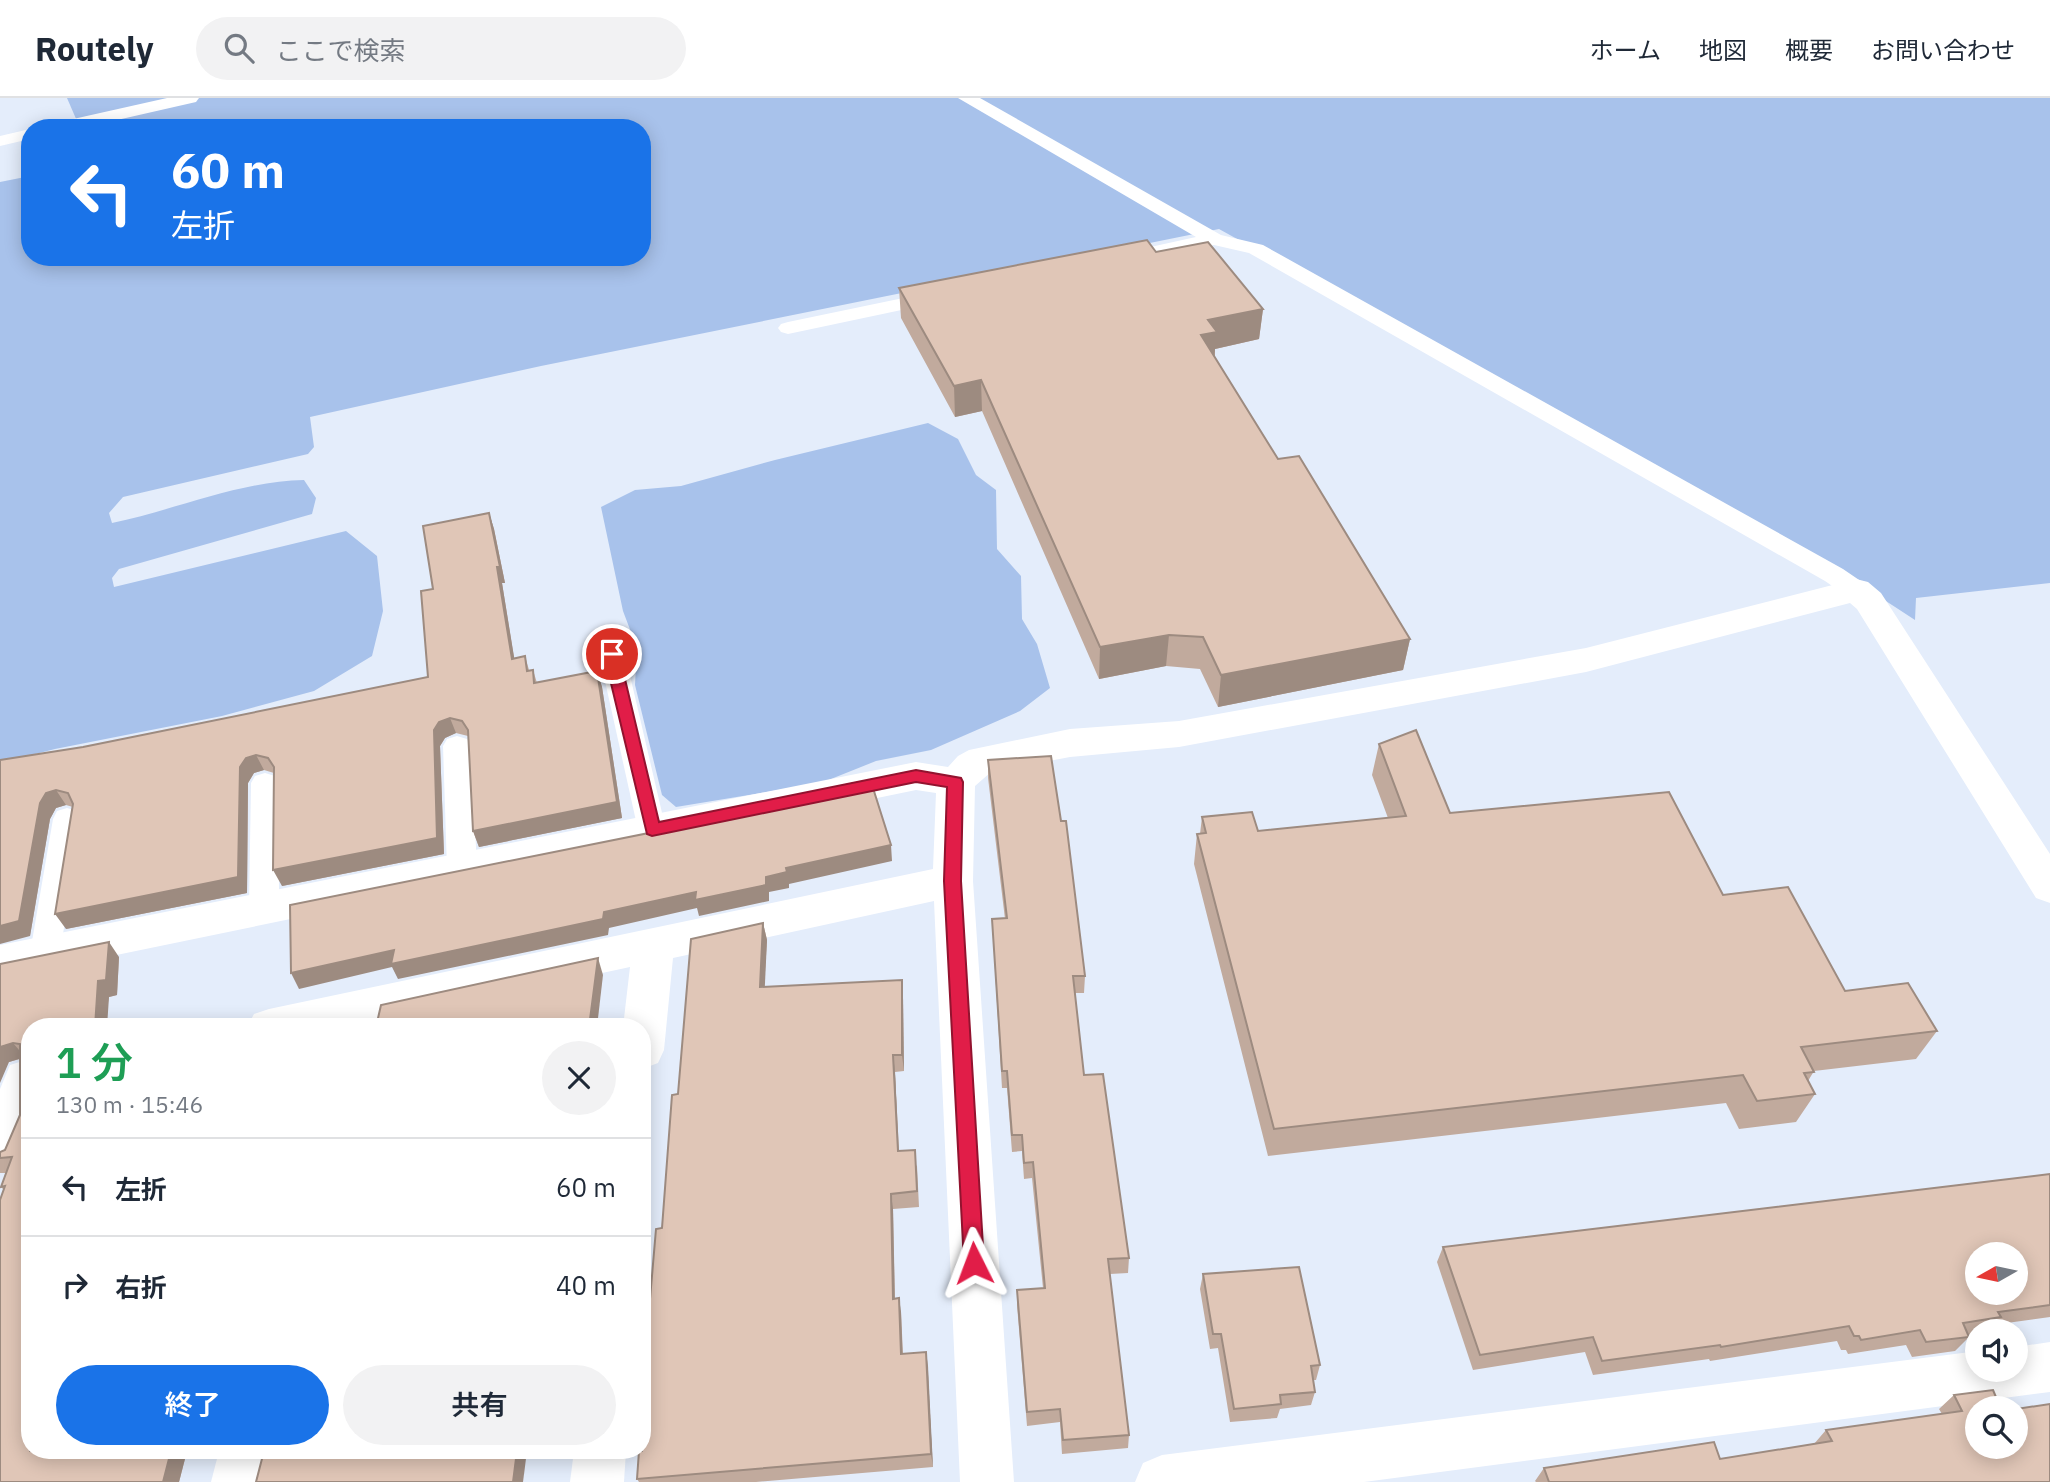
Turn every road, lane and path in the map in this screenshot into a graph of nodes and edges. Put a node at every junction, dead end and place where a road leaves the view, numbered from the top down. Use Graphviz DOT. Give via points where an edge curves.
graph roads {
  1 [pos="190,98"];
  2 [pos="967,98"];
  3 [pos="97,119"];
  4 [pos="21,136"];
  5 [pos="0,141"];
  6 [pos="1214,239"];
  7 [pos="1107,261"];
  8 [pos="961,292"];
  9 [pos="788,328"];
  10 [pos="1856,590"];
  11 [pos="612,654"];
  12 [pos="457,746"];
  13 [pos="956,782"];
  14 [pos="265,783"];
  15 [pos="67,819"];
  16 [pos="652,830"];
  17 [pos="462,868"];
  18 [pos="953,881"];
  19 [pos="2050,887"];
  20 [pos="264,908"];
  21 [pos="653,944"];
  22 [pos="45,953"];
  23 [pos="0,962"];
  24 [pos="344,1018"];
  25 [pos="645,1018"];
  26 [pos="19,1081"];
  27 [pos="0,1149"];
  28 [pos="2050,1367"];
  29 [pos="243,1459"];
  30 [pos="599,1459"];
  31 [pos="238,1482"];
  32 [pos="597,1482"];
  33 [pos="987,1482"];
  34 [pos="1162,1482"];
  1 -- 3 [label="lane"];
  2 -- 6 [label="lane"];
  4 -- 5 [label="lane"];
  6 -- 7 [label="lane"];
  6 -- 10 [label="lane" via="1256,249"];
  8 -- 9 [label="lane"];
  10 -- 13 [label="street" via="1586,660 1192,732 1070,743 982,760"];
  10 -- 19 [label="street" via="1869,601"];
  11 -- 16 [label="lane"];
  12 -- 17 [label="lane"];
  13 -- 16 [label="street" via="916,776"];
  13 -- 18 [label="street"];
  14 -- 20 [label="lane"];
  15 -- 22 [label="lane"];
  16 -- 17 [label="street"];
  17 -- 20 [label="street"];
  18 -- 21 [label="street"];
  18 -- 33 [label="street"];
  20 -- 22 [label="street"];
  21 -- 24 [label="street"];
  21 -- 25 [label="street"];
  22 -- 23 [label="street"];
  26 -- 27 [label="street"];
  28 -- 34 [label="street"];
  29 -- 31 [label="street"];
  30 -- 32 [label="street"];
}
